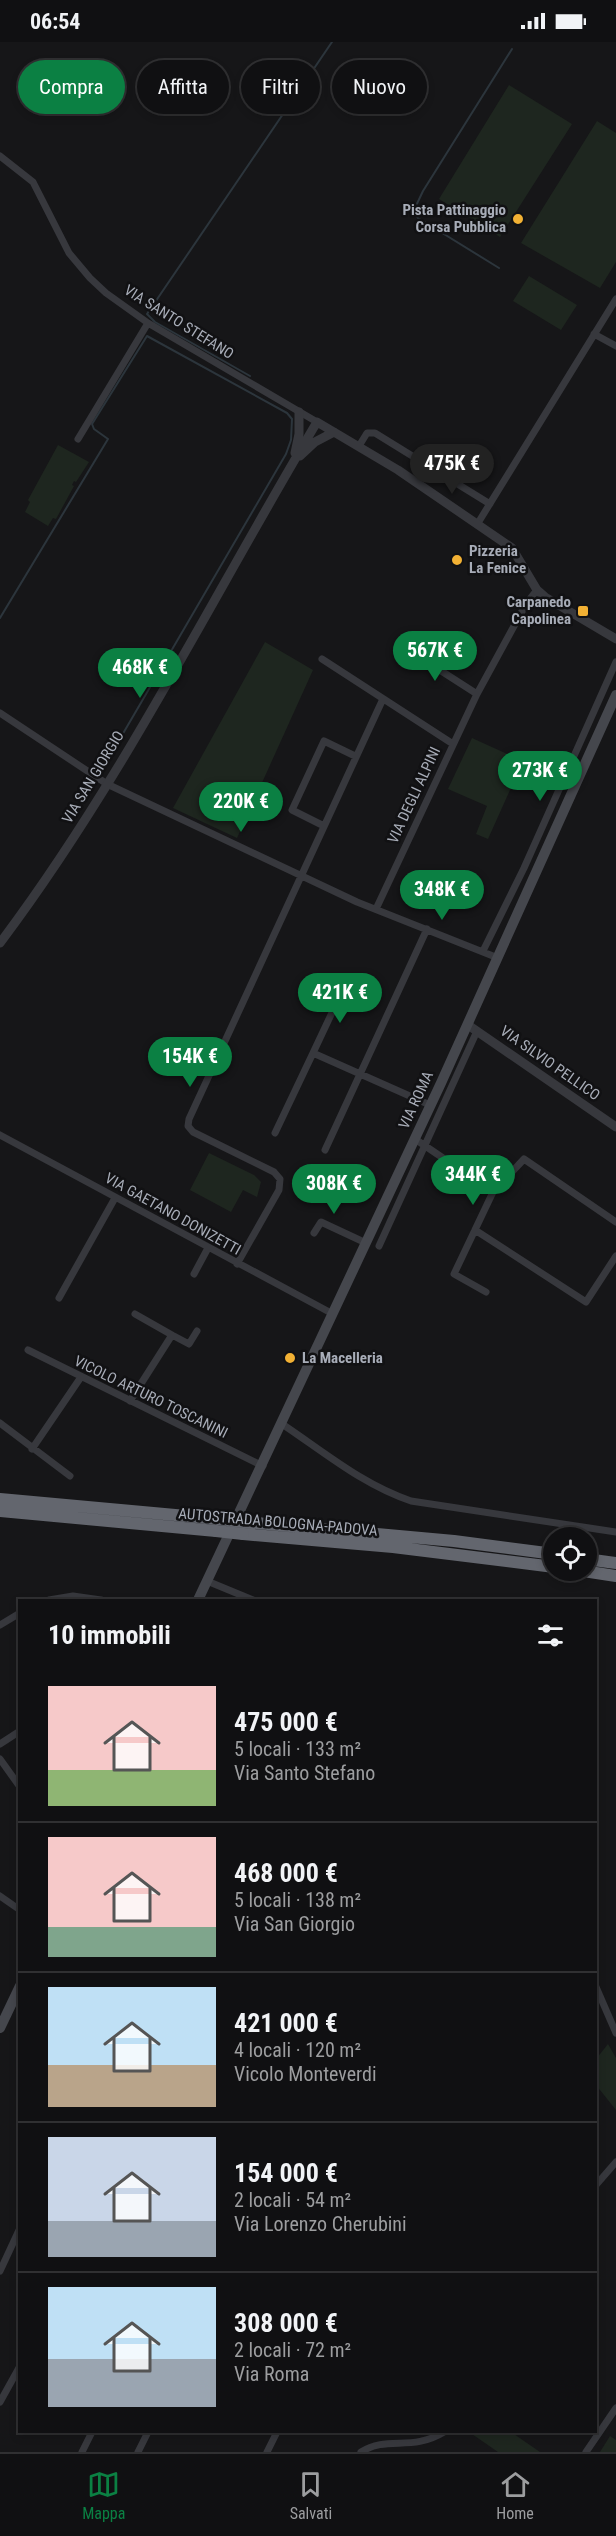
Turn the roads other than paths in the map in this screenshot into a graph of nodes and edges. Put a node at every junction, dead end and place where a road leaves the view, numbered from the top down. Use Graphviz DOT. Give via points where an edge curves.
graph roads {
  1 [pos="0,156"];
  2 [pos="616,299"];
  3 [pos="148,323"];
  4 [pos="594,334"];
  5 [pos="616,346"];
  6 [pos="299,412"];
  7 [pos="316,422"];
  8 [pos="334,432"];
  9 [pos="78,439"];
  10 [pos="359,446"];
  11 [pos="292,464"];
  12 [pos="428,465"];
  13 [pos="417,482"];
  14 [pos="490,504"];
  15 [pos="478,523"];
  16 [pos="537,590"];
  17 [pos="616,639"];
  18 [pos="407,649"];
  19 [pos="321,659"];
  20 [pos="616,662"];
  21 [pos="477,694"];
  22 [pos="616,695"];
  23 [pos="382,701"];
  24 [pos="0,713"];
  25 [pos="453,744"];
  26 [pos="355,756"];
  27 [pos="107,784"];
  28 [pos="322,825"];
  29 [pos="300,875"];
  30 [pos="376,909"];
  31 [pos="428,929"];
  32 [pos="0,943"];
  33 [pos="483,951"];
  34 [pos="498,958"];
  35 [pos="345,985"];
  36 [pos="472,1028"];
  37 [pos="313,1053"];
  38 [pos="361,1075"];
  39 [pos="430,1106"];
  40 [pos="616,1127"];
  41 [pos="275,1133"];
  42 [pos="0,1136"];
  43 [pos="420,1141"];
  44 [pos="325,1150"];
  45 [pos="493,1192"];
  46 [pos="115,1198"];
  47 [pos="616,1221"];
  48 [pos="475,1230"];
  49 [pos="314,1233"];
  50 [pos="366,1243"];
  51 [pos="379,1246"];
  52 [pos="208,1248"];
  53 [pos="616,1256"];
  54 [pos="237,1264"];
  55 [pos="194,1274"];
  56 [pos="486,1292"];
  57 [pos="59,1298"];
  58 [pos="135,1314"];
  59 [pos="333,1314"];
  60 [pos="197,1331"];
  61 [pos="172,1335"];
  62 [pos="28,1350"];
  63 [pos="81,1377"];
  64 [pos="130,1401"];
  65 [pos="0,1423"];
  66 [pos="282,1424"];
  67 [pos="32,1449"];
  68 [pos="263,1466"];
  69 [pos="69,1476"];
  70 [pos="0,1499"];
  71 [pos="0,1511"];
  72 [pos="218,1525"];
  73 [pos="244,1528"];
  74 [pos="616,1532"];
  75 [pos="543,1553"];
  76 [pos="597,1560"];
  77 [pos="616,1563"];
  78 [pos="543,1565"];
  79 [pos="597,1573"];
  80 [pos="616,1576"];
  81 [pos="207,1581"];
  82 [pos="55,1599"];
  83 [pos="94,1599"];
  84 [pos="198,1599"];
  85 [pos="251,1599"];
  86 [pos="18,1614"];
  87 [pos="0,1626"];
  88 [pos="18,1732"];
  89 [pos="0,1744"];
  90 [pos="0,1759"];
  91 [pos="18,1784"];
  92 [pos="0,1896"];
  93 [pos="18,1909"];
  94 [pos="597,1989"];
  95 [pos="18,1990"];
  96 [pos="0,2028"];
  97 [pos="616,2033"];
  98 [pos="616,2162"];
  99 [pos="597,2185"];
  100 [pos="17,2240"];
  101 [pos="0,2271"];
  102 [pos="18,2370"];
  103 [pos="0,2402"];
  104 [pos="616,2408"];
  105 [pos="92,2433"];
  106 [pos="148,2433"];
  107 [pos="276,2433"];
  108 [pos="443,2433"];
  109 [pos="82,2452"];
  110 [pos="138,2452"];
  111 [pos="267,2452"];
  112 [pos="361,2452"];
  113 [pos="586,2452"];
  1 -- 3 [label="street, VIA SANTO STEFANO" via="33,182 69,253 84,272"];
  2 -- 4 [label="street"];
  3 -- 6 [label="street, VIA SANTO STEFANO"];
  3 -- 9 [label="street"];
  4 -- 5 [label="street"];
  4 -- 14 [label="street"];
  6 -- 7 [label="street, VIA SANTO STEFANO"];
  6 -- 11 [label="street, VIA SAN GIORGIO"];
  7 -- 8 [label="street, VIA SANTO STEFANO"];
  7 -- 11 [label="street, VIA SAN GIORGIO"];
  8 -- 10 [label="street, VIA SANTO STEFANO"];
  8 -- 11 [label="street, VIA SAN GIORGIO" via="315,442"];
  10 -- 12 [label="street" via="367,433 375,433"];
  10 -- 13 [label="street, VIA SANTO STEFANO"];
  11 -- 27 [label="street, VIA SAN GIORGIO"];
  12 -- 13 [label="street"];
  12 -- 14 [label="street"];
  13 -- 15 [label="street, VIA SANTO STEFANO"];
  14 -- 15 [label="street"];
  15 -- 16 [label="street, VIA SANTO STEFANO" via="512,548"];
  16 -- 17 [label="street, VIA SANTO STEFANO"];
  16 -- 21 [label="street, VIA DEGLI ALPINI"];
  18 -- 21 [label="street"];
  19 -- 23 [label="street"];
  20 -- 33 [label="street"];
  21 -- 25 [label="street, VIA DEGLI ALPINI"];
  22 -- 34 [label="main road, VIA ROMA"];
  23 -- 25 [label="street"];
  23 -- 26 [label="street"];
  24 -- 27 [label="street"];
  25 -- 30 [label="street, VIA DEGLI ALPINI"];
  26 -- 28 [label="street"];
  26 -- 28 [label="street" via="324,741 292,810"];
  27 -- 29 [label="street"];
  27 -- 32 [label="street, VIA SAN GIORGIO" via="42,887"];
  28 -- 29 [label="street"];
  29 -- 30 [label="street"];
  29 -- 54 [label="street" via="289,907 189,1119 188,1126 193,1132 274,1172 280,1179 279,1190"];
  30 -- 31 [label="street"];
  31 -- 33 [label="street"];
  31 -- 38 [label="street"];
  33 -- 34 [label="street"];
  34 -- 36 [label="main road, VIA ROMA"];
  35 -- 37 [label="street"];
  36 -- 39 [label="main road, VIA ROMA"];
  36 -- 40 [label="street, VIA SILVIO PELLICO"];
  36 -- 43 [label="street, VIA ROMA"];
  37 -- 38 [label="street"];
  37 -- 41 [label="street"];
  38 -- 39 [label="street"];
  38 -- 44 [label="street"];
  39 -- 43 [label="main road, VIA ROMA"];
  42 -- 46 [label="street, VIA GAETANO DONIZETTI"];
  43 -- 45 [label="street"];
  43 -- 50 [label="main road, VIA ROMA"];
  43 -- 51 [label="street, VIA ROMA"];
  45 -- 47 [label="street" via="524,1159"];
  45 -- 48 [label="street"];
  46 -- 52 [label="street, VIA GAETANO DONIZETTI"];
  46 -- 57 [label="street"];
  48 -- 53 [label="street" via="586,1302"];
  48 -- 56 [label="street" via="454,1274"];
  49 -- 50 [label="street" via="321,1222"];
  50 -- 59 [label="main road, VIA ROMA"];
  52 -- 54 [label="street, VIA GAETANO DONIZETTI"];
  52 -- 55 [label="street"];
  54 -- 59 [label="street, VIA GAETANO DONIZETTI"];
  58 -- 61 [label="street"];
  59 -- 66 [label="main road, VIA ROMA"];
  60 -- 61 [label="street" via="189,1344"];
  61 -- 64 [label="street"];
  62 -- 63 [label="street, VICOLO ARTURO TOSCANINI"];
  63 -- 64 [label="street, VICOLO ARTURO TOSCANINI"];
  63 -- 67 [label="street"];
  64 -- 68 [label="street, VICOLO ARTURO TOSCANINI"];
  65 -- 67 [label="street"];
  66 -- 68 [label="main road, VIA ROMA"];
  66 -- 74 [label="street" via="365,1481 411,1501"];
  67 -- 69 [label="street"];
  68 -- 81 [label="main road, VIA ROMA"];
  70 -- 72 [label="highway, AUTOSTRADA BOLOGNA-PADOVA"];
  71 -- 72 [label="highway, AUTOSTRADA BOLOGNA-PADOVA"];
  72 -- 73 [label="highway, AUTOSTRADA BOLOGNA-PADOVA, bridge"];
  73 -- 75 [label="highway, AUTOSTRADA BOLOGNA-PADOVA" via="454,1541"];
  73 -- 78 [label="highway, AUTOSTRADA BOLOGNA-PADOVA"];
  76 -- 77 [label="highway"];
  79 -- 80 [label="highway"];
  81 -- 84 [label="main road, VIA ROMA"];
  81 -- 85 [label="street"];
  82 -- 83 [label="street"];
  86 -- 87 [label="street"];
  88 -- 89 [label="street"];
  90 -- 91 [label="street"];
  92 -- 93 [label="street"];
  94 -- 97 [label="street"];
  95 -- 96 [label="main road"];
  98 -- 99 [label="street"];
  100 -- 101 [label="street"];
  102 -- 103 [label="street"];
  104 -- 113 [label="street"];
  105 -- 109 [label="street"];
  106 -- 110 [label="street"];
  107 -- 111 [label="street"];
  108 -- 112 [label="street" via="412,2447 374,2446"];
}
